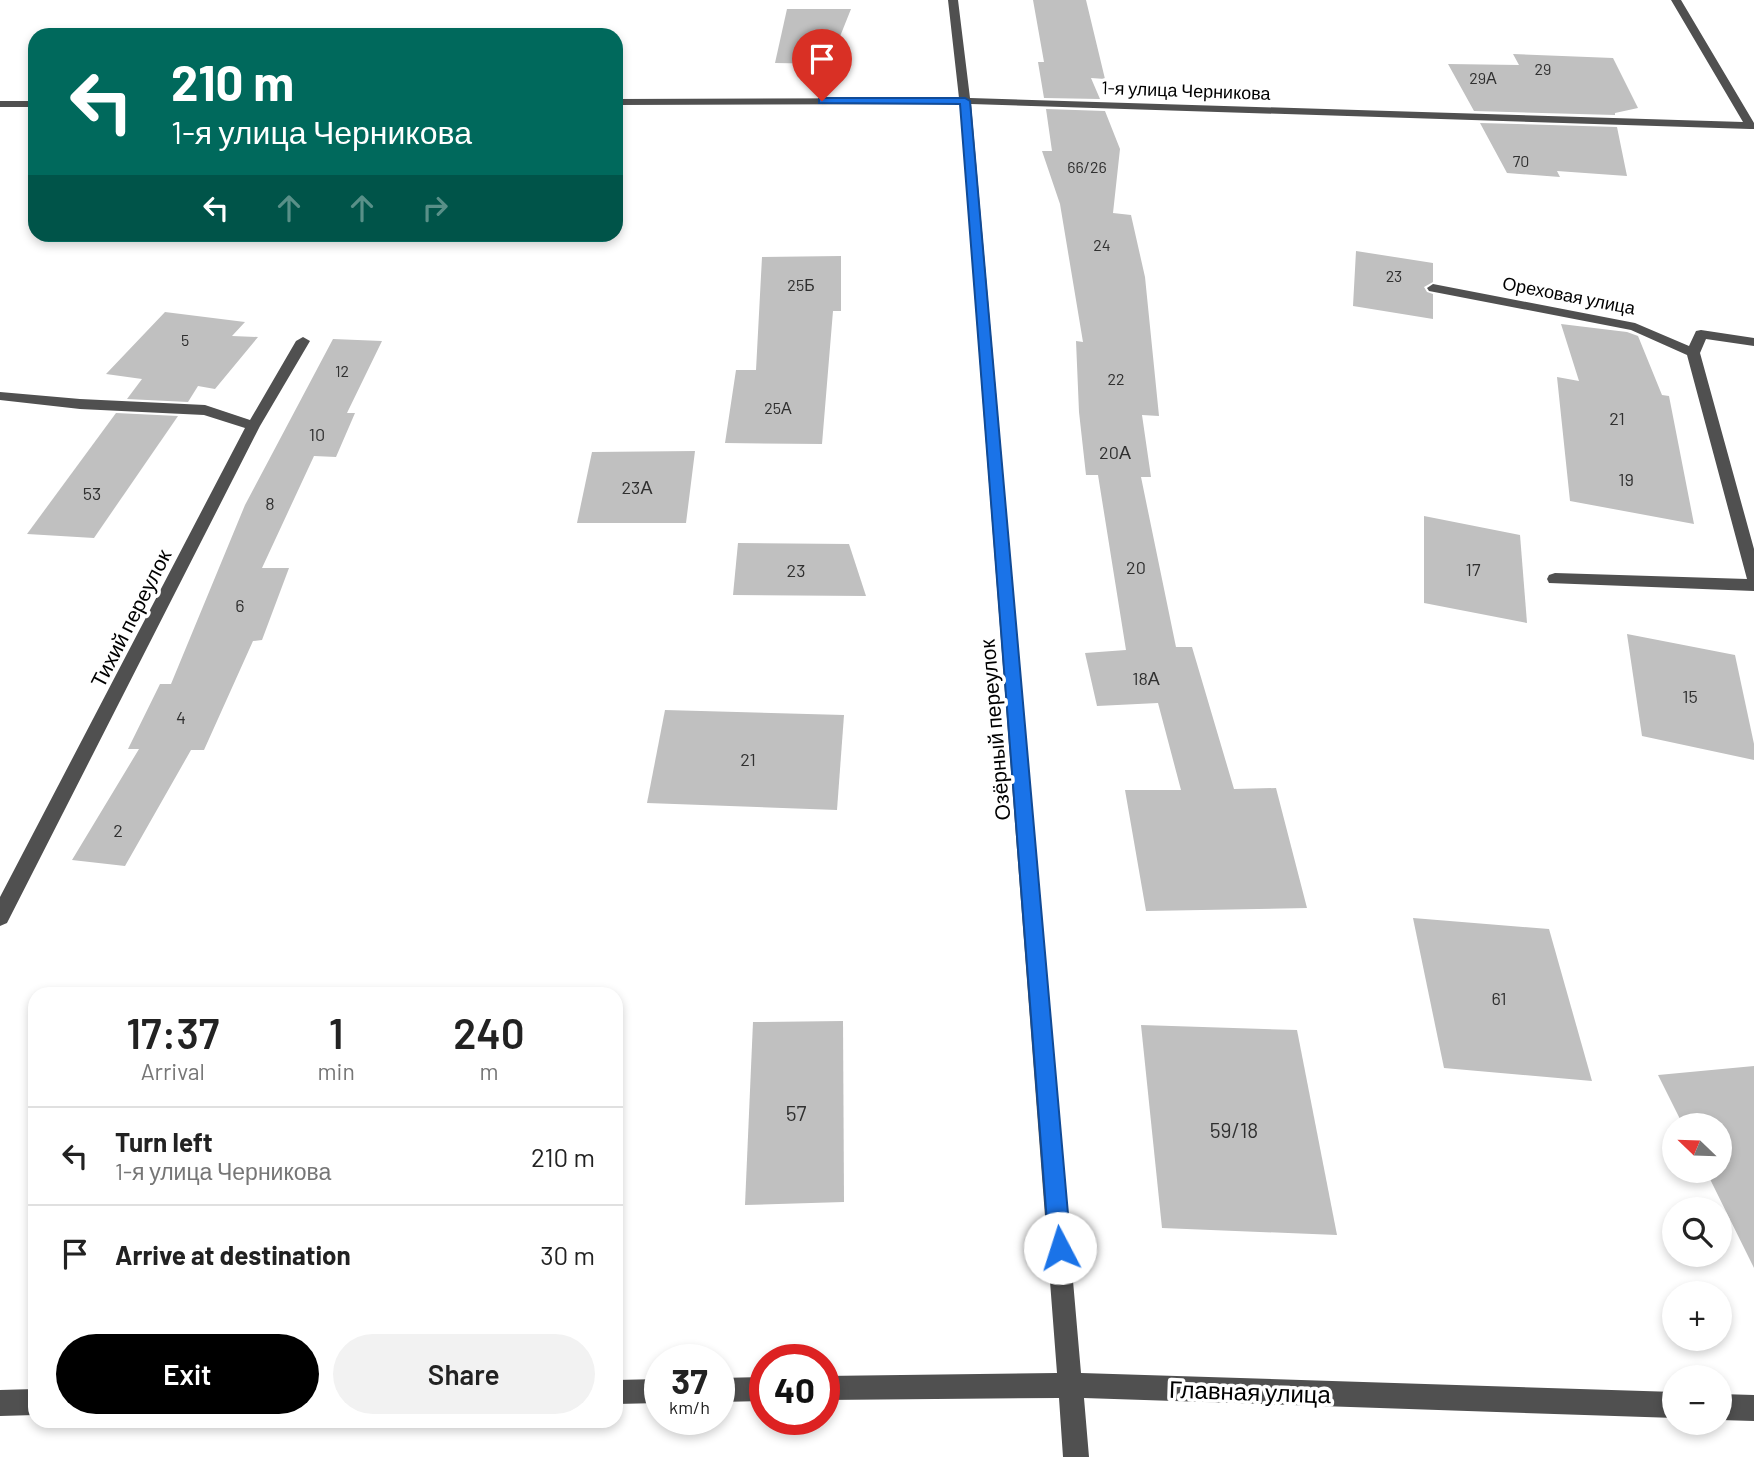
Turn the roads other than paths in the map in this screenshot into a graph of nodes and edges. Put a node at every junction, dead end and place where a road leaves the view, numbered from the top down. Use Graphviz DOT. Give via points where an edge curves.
graph roads {
  1 [pos="953,0"];
  2 [pos="1676,0"];
  3 [pos="965,101"];
  4 [pos="623,102"];
  5 [pos="0,104"];
  6 [pos="28,104"];
  7 [pos="1752,126"];
  8 [pos="1433,288"];
  9 [pos="303,341"];
  10 [pos="1754,342"];
  11 [pos="1693,353"];
  12 [pos="0,396"];
  13 [pos="253,426"];
  14 [pos="1754,577"];
  15 [pos="1555,579"];
  16 [pos="1754,585"];
  17 [pos="0,917"];
  18 [pos="1071,1385"];
  19 [pos="840,1388"];
  20 [pos="644,1391"];
  21 [pos="623,1392"];
  22 [pos="28,1402"];
  23 [pos="0,1403"];
  24 [pos="1662,1405"];
  25 [pos="1732,1407"];
  26 [pos="1754,1408"];
  27 [pos="1076,1457"];
  1 -- 3 [label="street, Озёрный переулок"];
  2 -- 7 [label="street"];
  3 -- 4 [label="street, 1-я улица Черникова"];
  3 -- 7 [label="street, 1-я улица Черникова"];
  3 -- 18 [label="street, Озёрный переулок"];
  5 -- 6 [label="street"];
  8 -- 11 [label="street, Ореховая улица" via="1635,327"];
  9 -- 13 [label="street, Тихий переулок"];
  10 -- 11 [label="street" via="1701,334"];
  11 -- 14 [label="street"];
  12 -- 13 [label="street" via="205,410"];
  13 -- 17 [label="street, Тихий переулок"];
  15 -- 16 [label="street"];
  18 -- 19 [label="street, Главная улица"];
  18 -- 24 [label="street, Главная улица"];
  18 -- 27 [label="street, Озёрный переулок"];
  20 -- 21 [label="street"];
  22 -- 23 [label="street"];
  25 -- 26 [label="street"];
}
